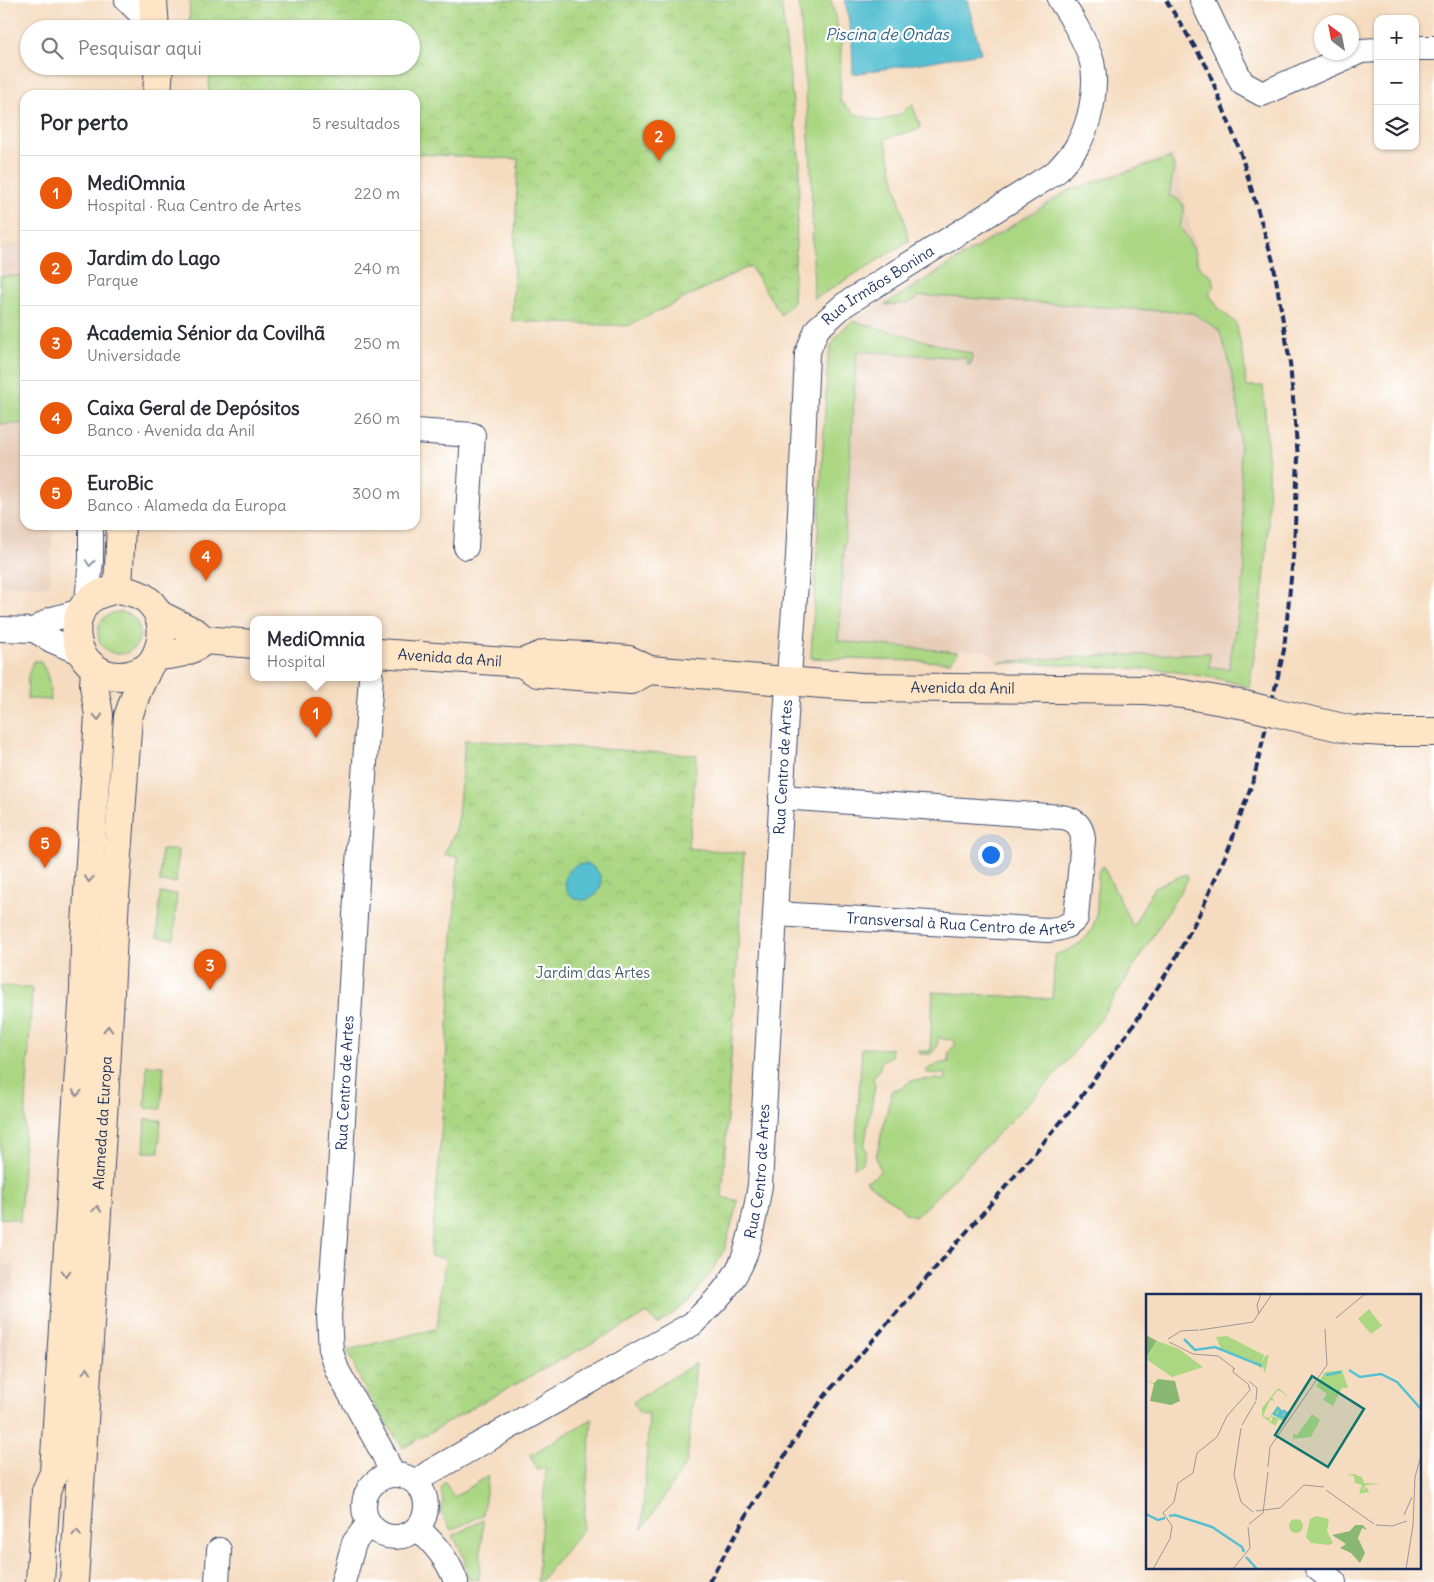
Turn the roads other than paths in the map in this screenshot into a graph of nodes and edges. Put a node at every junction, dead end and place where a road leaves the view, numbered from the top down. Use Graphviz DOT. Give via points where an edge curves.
graph roads {
  1 [pos="127,0"];
  2 [pos="171,0"];
  3 [pos="1060,0"];
  4 [pos="1202,0"];
  5 [pos="158,20"];
  6 [pos="1419,48"];
  7 [pos="1434,48"];
  8 [pos="1374,50"];
  9 [pos="158,75"];
  10 [pos="157,90"];
  11 [pos="420,431"];
  12 [pos="91,530"];
  13 [pos="120,530"];
  14 [pos="466,547"];
  15 [pos="118,589"];
  16 [pos="84,606"];
  17 [pos="160,615"];
  18 [pos="0,629"];
  19 [pos="34,630"];
  20 [pos="204,640"];
  21 [pos="250,644"];
  22 [pos="382,653"];
  23 [pos="88,661"];
  24 [pos="152,662"];
  25 [pos="371,681"];
  26 [pos="788,681"];
  27 [pos="1434,732"];
  28 [pos="781,798"];
  29 [pos="776,914"];
  30 [pos="392,1474"];
  31 [pos="416,1482"];
  32 [pos="369,1523"];
  33 [pos="418,1528"];
  34 [pos="219,1550"];
  35 [pos="1319,1570"];
  36 [pos="40,1582"];
  37 [pos="74,1582"];
  38 [pos="217,1582"];
  39 [pos="343,1582"];
  40 [pos="456,1582"];
  41 [pos="1334,1582"];
  1 -- 5 [label="street" via="144,17"];
  2 -- 5 [label="main road"];
  3 -- 26 [label="street, Rua Irmãos Bonina" via="1073,19 1092,62 1094,90 1089,118 1076,148 1056,172 844,305 817,329 807,354 798,557"];
  4 -- 8 [label="street" via="1242,83 1262,94 1361,51"];
  6 -- 7 [label="street"];
  9 -- 10 [label="main road"];
  11 -- 14 [label="street" via="473,435"];
  12 -- 16 [label="street, one-way" via="91,560"];
  13 -- 15 [label="main road"];
  15 -- 16 [label="main road" via="99,594"];
  15 -- 17 [label="main road" via="138,594"];
  16 -- 19 [label="street"];
  16 -- 23 [label="main road" via="76,638"];
  17 -- 20 [label="main road"];
  17 -- 24 [label="main road" via="162,638"];
  18 -- 19 [label="street"];
  19 -- 23 [label="street"];
  20 -- 21 [label="main road"];
  20 -- 24 [label="main road" via="197,648"];
  22 -- 26 [label="main road, Avenida da Anil" via="522,663 545,654 578,656 629,660 649,670"];
  23 -- 24 [label="main road" via="104,673 116,676 128,675"];
  23 -- 36 [label="main road, Alameda da Europa, one-way" via="99,715 54,1473 46,1492"];
  37 -- 24 [label="main road, Alameda da Europa, one-way" via="128,717"];
  25 -- 30 [label="street, Rua Centro de Artes" via="329,1316 331,1352 337,1370"];
  26 -- 27 [label="main road, Avenida da Anil, bridge" via="860,687 1146,690 1245,705 1352,730"];
  26 -- 28 [label="street, Rua Centro de Artes"];
  28 -- 29 [label="street, Rua Centro de Artes"];
  28 -- 29 [label="street, Transversal à Rua Centro de Artes" via="1062,817 1078,825 1083,839 1076,918 1060,929"];
  29 -- 31 [label="street, Rua Centro de Artes" via="760,1185 743,1259 726,1288 692,1324"];
  30 -- 31 [label="street" via="409,1477"];
  30 -- 32 [label="street" via="378,1480 365,1496"];
  31 -- 33 [label="street" via="422,1489 426,1505"];
  32 -- 33 [label="street" via="380,1534 390,1537 401,1537"];
  32 -- 39 [label="street" via="354,1543"];
  33 -- 40 [label="street" via="437,1546"];
  34 -- 38 [label="street"];
  35 -- 41 [label="street"];
}
